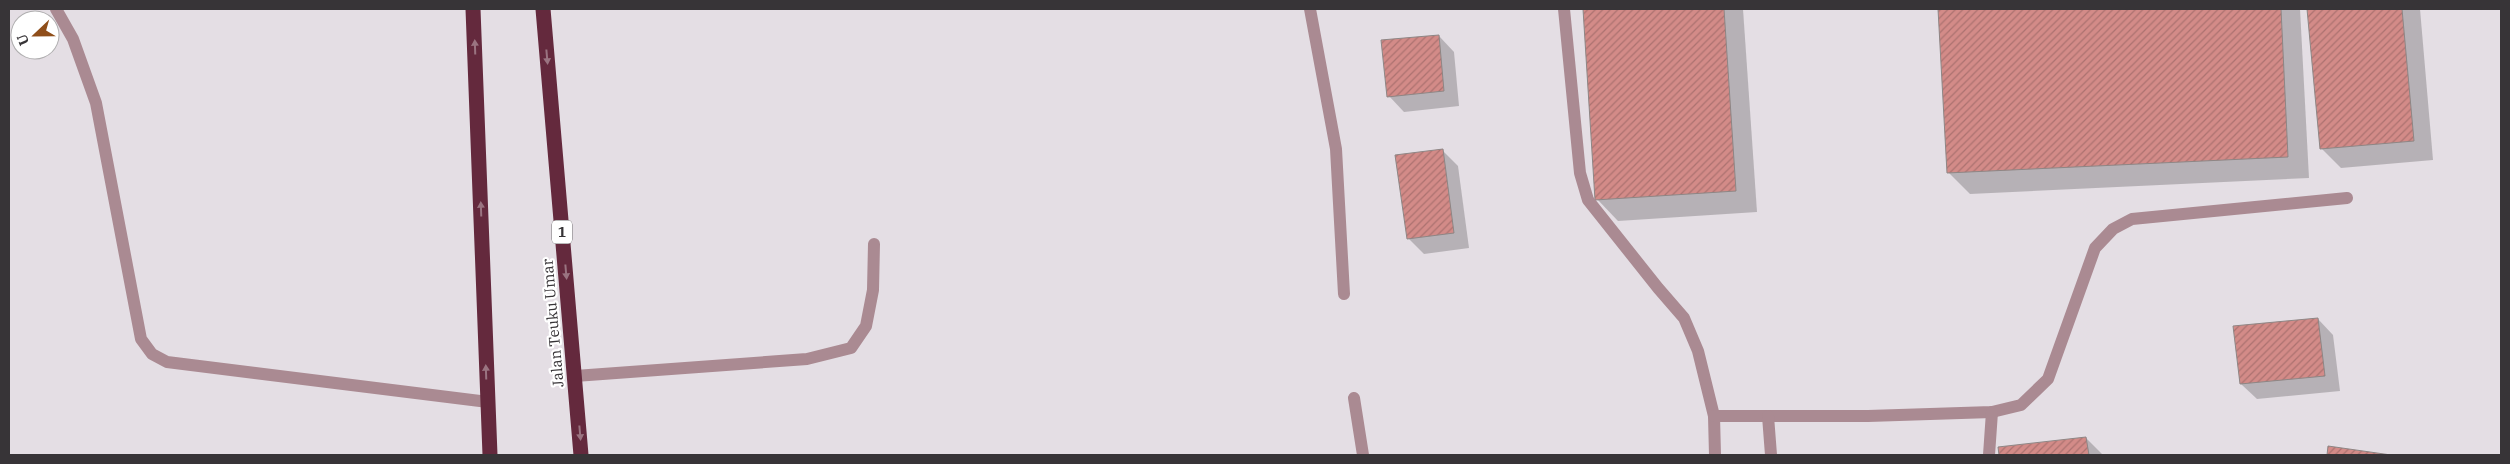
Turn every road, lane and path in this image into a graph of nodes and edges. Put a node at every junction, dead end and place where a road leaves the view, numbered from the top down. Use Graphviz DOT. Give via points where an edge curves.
graph roads {
  1 [pos="56,9"];
  2 [pos="473,9"];
  3 [pos="543,9"];
  4 [pos="1310,9"];
  5 [pos="1564,9"];
  6 [pos="2347,198"];
  7 [pos="874,244"];
  8 [pos="1344,294"];
  9 [pos="575,376"];
  10 [pos="1354,398"];
  11 [pos="488,402"];
  12 [pos="1992,412"];
  13 [pos="1714,416"];
  14 [pos="1768,416"];
  15 [pos="490,455"];
  16 [pos="581,455"];
  17 [pos="1363,455"];
  18 [pos="1715,455"];
  19 [pos="1770,455"];
  20 [pos="1989,455"];
  1 -- 11 [label="street" via="73,39 96,103 141,339 152,354 167,362"];
  11 -- 2 [label="highway, one-way"];
  3 -- 9 [label="highway, Jalan Teuku Umar / 1, one-way"];
  4 -- 8 [label="street" via="1336,149"];
  5 -- 13 [label="street" via="1580,173 1588,200 1684,318 1698,351"];
  6 -- 12 [label="street" via="2132,219 2113,230 2095,248 2048,379 2021,405"];
  7 -- 9 [label="street" via="873,290 866,326 851,348 807,359"];
  9 -- 16 [label="highway, Jalan Teuku Umar / 1, one-way"];
  10 -- 17 [label="street"];
  11 -- 15 [label="highway"];
  12 -- 14 [label="street"];
  12 -- 20 [label="street"];
  13 -- 14 [label="street"];
  13 -- 18 [label="street"];
  14 -- 19 [label="street"];
}
